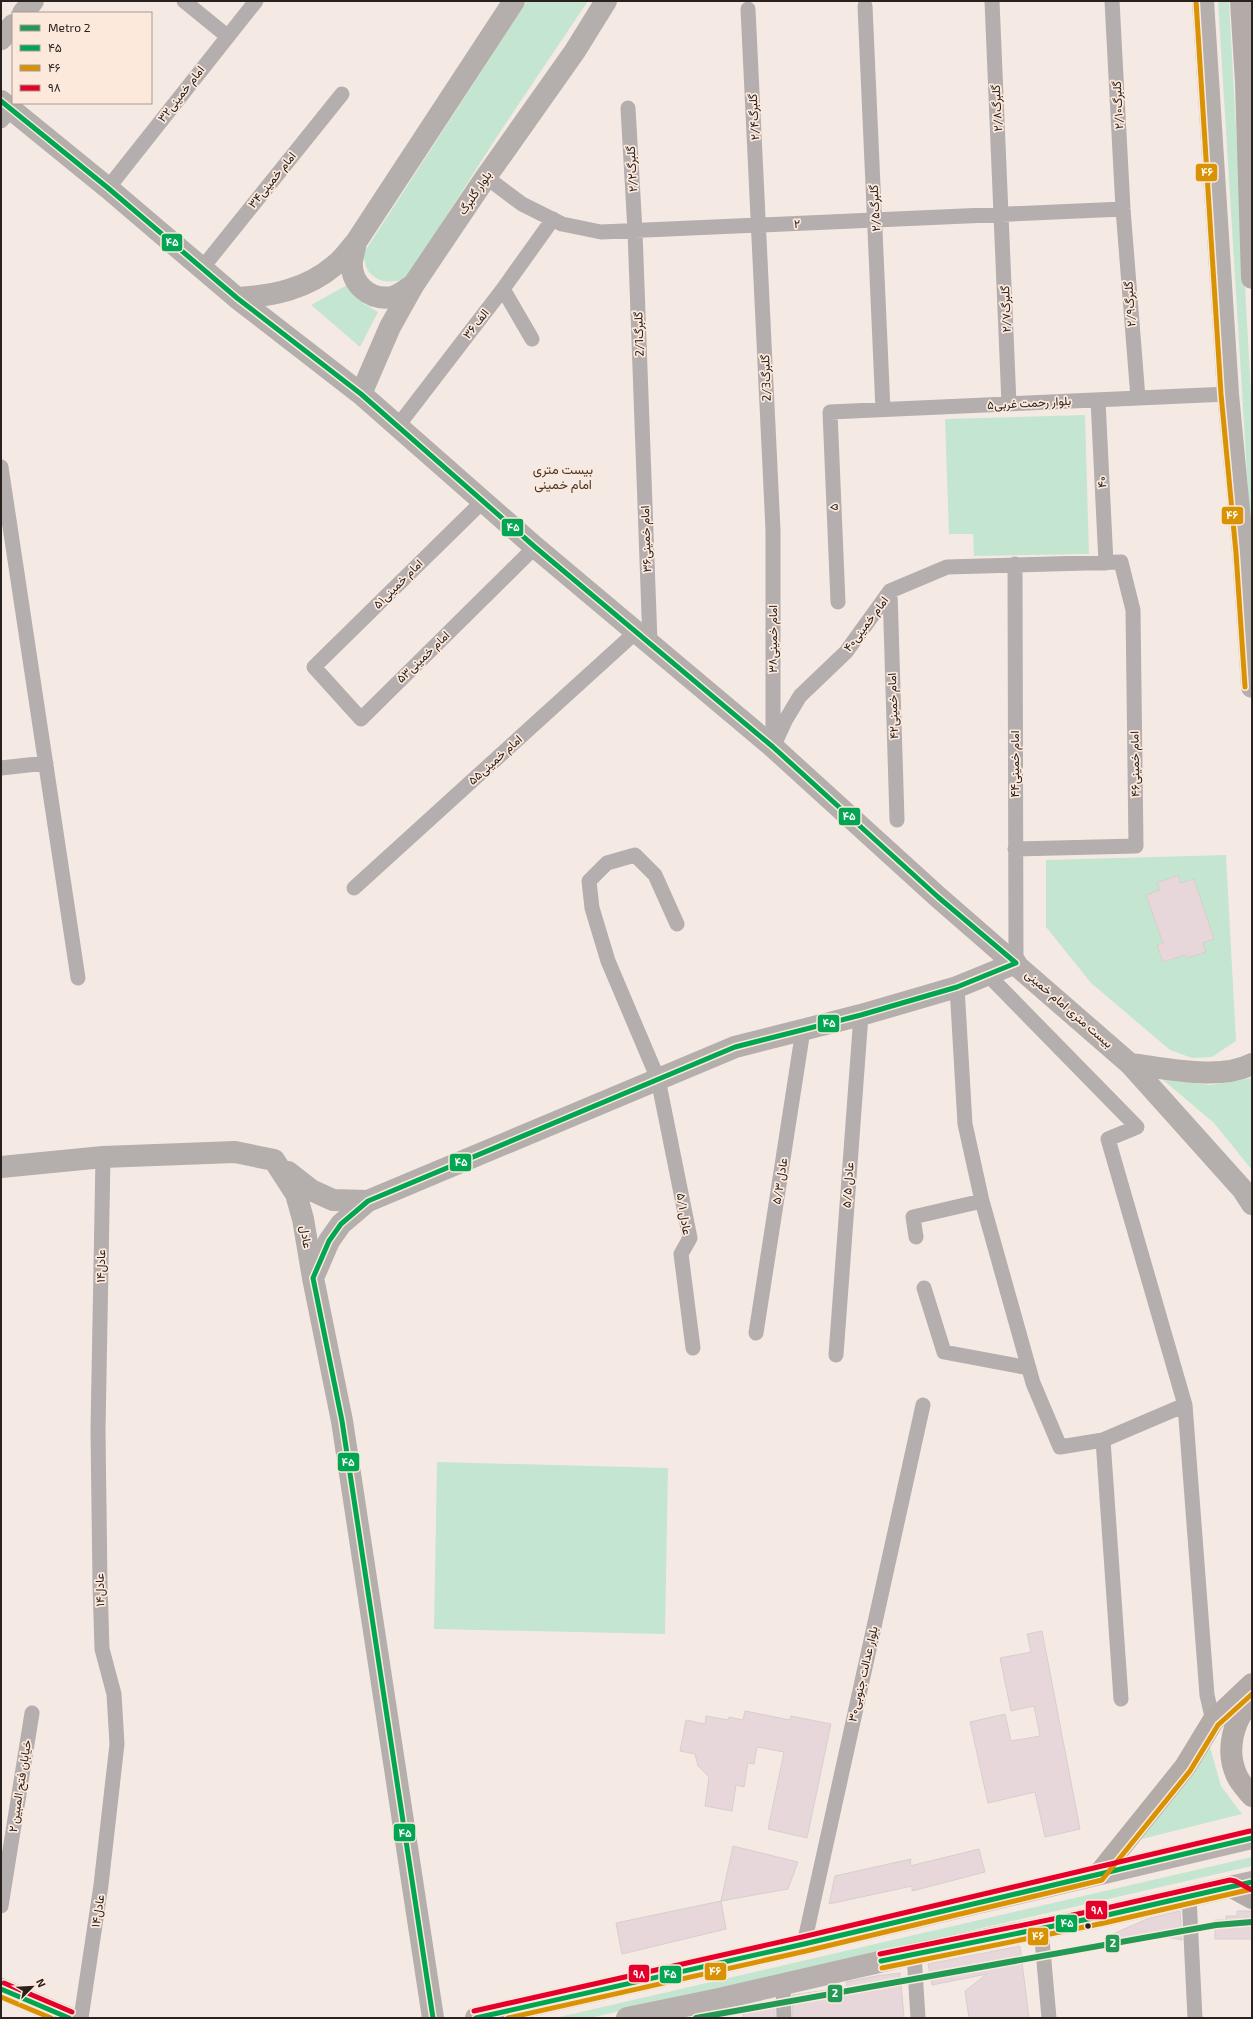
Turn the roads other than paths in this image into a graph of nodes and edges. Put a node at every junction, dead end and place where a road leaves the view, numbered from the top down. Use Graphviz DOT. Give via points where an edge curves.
graph roads {
  1 [pos="34,1"];
  2 [pos="184,1"];
  3 [pos="256,1"];
  4 [pos="606,1"];
  5 [pos="992,1"];
  6 [pos="1112,1"];
  7 [pos="1203,1"];
  8 [pos="508,4"];
  9 [pos="865,6"];
  10 [pos="748,9"];
  11 [pos="24,12"];
  12 [pos="1245,13"];
  13 [pos="12,26"];
  14 [pos="227,36"];
  15 [pos="1,39"];
  16 [pos="1249,77"];
  17 [pos="342,94"];
  18 [pos="628,108"];
  19 [pos="4,111"];
  20 [pos="486,177"];
  21 [pos="108,188"];
  22 [pos="1123,209"];
  23 [pos="1002,214"];
  24 [pos="553,219"];
  25 [pos="876,221"];
  26 [pos="760,226"];
  27 [pos="635,231"];
  28 [pos="356,242"];
  29 [pos="203,267"];
  30 [pos="1252,278"];
  31 [pos="414,284"];
  32 [pos="503,289"];
  33 [pos="237,298"];
  34 [pos="532,339"];
  35 [pos="361,394"];
  36 [pos="1228,394"];
  37 [pos="1138,398"];
  38 [pos="1098,400"];
  39 [pos="1009,404"];
  40 [pos="883,410"];
  41 [pos="830,412"];
  42 [pos="397,427"];
  43 [pos="642,436"];
  44 [pos="1,467"];
  45 [pos="483,501"];
  46 [pos="773,530"];
  47 [pos="535,547"];
  48 [pos="1113,563"];
  49 [pos="1015,564"];
  50 [pos="890,591"];
  51 [pos="838,602"];
  52 [pos="643,637"];
  53 [pos="314,668"];
  54 [pos="1252,687"];
  55 [pos="773,747"];
  56 [pos="46,763"];
  57 [pos="1,768"];
  58 [pos="897,820"];
  59 [pos="1015,849"];
  60 [pos="354,888"];
  61 [pos="677,924"];
  62 [pos="1016,963"];
  63 [pos="989,976"];
  64 [pos="78,978"];
  65 [pos="957,988"];
  66 [pos="861,1015"];
  67 [pos="803,1030"];
  68 [pos="1130,1064"];
  69 [pos="1252,1064"];
  70 [pos="658,1079"];
  71 [pos="103,1157"];
  72 [pos="274,1160"];
  73 [pos="1,1168"];
  74 [pos="368,1201"];
  75 [pos="982,1201"];
  76 [pos="1252,1204"];
  77 [pos="916,1237"];
  78 [pos="313,1278"];
  79 [pos="924,1288"];
  80 [pos="756,1333"];
  81 [pos="694,1348"];
  82 [pos="836,1355"];
  83 [pos="1029,1368"];
  84 [pos="923,1405"];
  85 [pos="1185,1405"];
  86 [pos="1103,1440"];
  87 [pos="1252,1684"];
  88 [pos="1121,1699"];
  89 [pos="1252,1700"];
  90 [pos="32,1714"];
  91 [pos="1213,1721"];
  92 [pos="1252,1796"];
  93 [pos="1252,1838"];
  94 [pos="1099,1874"];
  95 [pos="1242,1885"];
  96 [pos="1189,1896"];
  97 [pos="1252,1898"];
  98 [pos="1,1906"];
  99 [pos="1041,1928"];
  100 [pos="804,1944"];
  101 [pos="914,1954"];
  102 [pos="783,1984"];
  103 [pos="1,1989"];
  104 [pos="720,2008"];
  105 [pos="653,2015"];
  106 [pos="69,2018"];
  107 [pos="81,2018"];
  108 [pos="433,2018"];
  109 [pos="476,2018"];
  110 [pos="627,2018"];
  111 [pos="784,2018"];
  112 [pos="918,2018"];
  113 [pos="1049,2018"];
  114 [pos="1195,2018"];
  1 -- 11 [label="street"];
  2 -- 14 [label="street"];
  3 -- 14 [label="street, امام خمینی۳۲"];
  4 -- 20 [label="street, بلوار گلبرگ" via="575,51"];
  5 -- 23 [label="street, گلبرگ۲/۸"];
  6 -- 22 [label="street, گلبرگ۲/۱۰"];
  7 -- 36 [label="street"];
  8 -- 28 [label="street"];
  9 -- 25 [label="street, گلبرگ۲/۵"];
  10 -- 26 [label="street, گلبرگ۲/۴"];
  12 -- 16 [label="highway"];
  13 -- 15 [label="street"];
  14 -- 21 [label="street, امام خمینی۳۲"];
  16 -- 30 [label="highway"];
  17 -- 29 [label="street, امام خمینی۳۴"];
  18 -- 27 [label="street, گلبرگ۲/۲"];
  19 -- 21 [label="street, بیست متری امام خمینی"];
  20 -- 24 [label="street, ۲" via="522,204"];
  20 -- 31 [label="street, بلوار گلبرگ"];
  21 -- 29 [label="street, بیست متری امام خمینی"];
  22 -- 23 [label="street, ۲"];
  22 -- 37 [label="street, گلبرگ۲/۹"];
  23 -- 25 [label="street, ۲"];
  23 -- 39 [label="street, گلبرگ۲/۷"];
  24 -- 27 [label="street, ۲" via="562,224 601,232"];
  24 -- 32 [label="street, ۳۶ الف"];
  25 -- 26 [label="street, ۲"];
  25 -- 40 [label="street, گلبرگ۲/۵"];
  26 -- 27 [label="street, ۲"];
  26 -- 46 [label="street, 2/3گلبرگ"];
  27 -- 43 [label="street, 2/1گلبرگ"];
  28 -- 31 [label="street" via="352,261 354,275 360,286 370,295 393,297"];
  28 -- 33 [label="street" via="337,264 320,277 267,296"];
  29 -- 33 [label="street, بیست متری امام خمینی"];
  31 -- 35 [label="street, بلوار گلبرگ" via="390,327"];
  32 -- 34 [label="street"];
  32 -- 42 [label="street, ۳۶ الف"];
  33 -- 35 [label="street, بیست متری امام خمینی"];
  35 -- 42 [label="street, بیست متری امام خمینی"];
  36 -- 37 [label="street, بلوار رحمت غربی۵"];
  36 -- 54 [label="street" via="1243,552"];
  37 -- 38 [label="street, بلوار رحمت غربی۵"];
  38 -- 39 [label="street, بلوار رحمت غربی۵"];
  38 -- 48 [label="street, ۴۰"];
  39 -- 40 [label="street, بلوار رحمت غربی۵"];
  40 -- 41 [label="street, بلوار رحمت غربی۵"];
  41 -- 51 [label="street, ۵"];
  42 -- 45 [label="street, بیست متری امام خمینی"];
  43 -- 52 [label="street, امام خمینی۳۶"];
  44 -- 56 [label="street"];
  45 -- 47 [label="street, بیست متری امام خمینی"];
  45 -- 53 [label="street, امام خمینی۵۱"];
  46 -- 55 [label="street, امام خمینی۳۸"];
  47 -- 52 [label="street, بیست متری امام خمینی"];
  47 -- 53 [label="street, امام خمینی۵۳" via="361,719"];
  48 -- 49 [label="street, امام خمینی۴۰"];
  48 -- 59 [label="street, امام خمینی۴۶" via="1133,610 1136,846"];
  49 -- 50 [label="street, امام خمینی۴۰" via="947,568"];
  49 -- 59 [label="street, ۴۴امام خمینی"];
  50 -- 55 [label="street, امام خمینی۴۰" via="846,652 800,696"];
  50 -- 58 [label="street, امام خمینی۴۲"];
  52 -- 55 [label="street, بیست متری امام خمینی"];
  52 -- 60 [label="street, امام خمینی۵۵"];
  55 -- 62 [label="street, بیست متری امام خمینی" via="938,897"];
  56 -- 57 [label="street"];
  56 -- 64 [label="street"];
  59 -- 62 [label="street, ۴۴امام خمینی"];
  61 -- 70 [label="street, عادل ۵/۱" via="655,875 635,855 607,863 589,881 592,908 608,961"];
  62 -- 63 [label="street"];
  62 -- 68 [label="street, بیست متری امام خمینی"];
  63 -- 65 [label="street"];
  63 -- 85 [label="street" via="1137,1127 1108,1139"];
  65 -- 66 [label="street"];
  65 -- 75 [label="street" via="965,1124"];
  66 -- 67 [label="street"];
  66 -- 82 [label="street, عادل ۵/۵"];
  67 -- 70 [label="street" via="735,1047"];
  67 -- 80 [label="street, عادل ۵/۳"];
  68 -- 69 [label="street" via="1222,1072 1242,1069"];
  68 -- 76 [label="street, بیست متری امام خمینی" via="1243,1190"];
  70 -- 74 [label="street"];
  70 -- 81 [label="street, عادل ۵/۱" via="690,1238 681,1254"];
  71 -- 72 [label="street" via="235,1152"];
  71 -- 73 [label="street"];
  71 -- 107 [label="street, عادل۱۴" via="98,1430 100,1584 102,1649 114,1694 117,1744 101,1885"];
  72 -- 74 [label="street" via="311,1190 333,1200"];
  72 -- 78 [label="street, عادل" via="296,1194"];
  74 -- 78 [label="street" via="341,1224 329,1241"];
  75 -- 77 [label="street" via="912,1217"];
  75 -- 83 [label="street"];
  78 -- 108 [label="street, عادل" via="342,1421"];
  79 -- 83 [label="street" via="944,1352"];
  83 -- 86 [label="street" via="1060,1447"];
  84 -- 100 [label="street, بلوار عدالت جنوبی۳۰"];
  85 -- 86 [label="street"];
  85 -- 91 [label="street" via="1207,1695"];
  86 -- 88 [label="street"];
  87 -- 91 [label="highway"];
  89 -- 92 [label="highway" via="1244,1708 1233,1733 1230,1750 1237,1776"];
  90 -- 98 [label="street, خیابان فتح المبین ۲"];
  91 -- 94 [label="highway" via="1185,1767"];
  93 -- 94 [label="main road"];
  94 -- 100 [label="main road"];
  95 -- 96 [label="main road"];
  95 -- 97 [label="highway"];
  96 -- 99 [label="main road"];
  96 -- 114 [label="street"];
  99 -- 101 [label="main road"];
  99 -- 113 [label="street"];
  100 -- 109 [label="main road"];
  101 -- 102 [label="main road"];
  101 -- 112 [label="street"];
  102 -- 104 [label="main road"];
  102 -- 111 [label="street"];
  103 -- 106 [label="street"];
  104 -- 105 [label="main road"];
  105 -- 110 [label="main road"];
}
